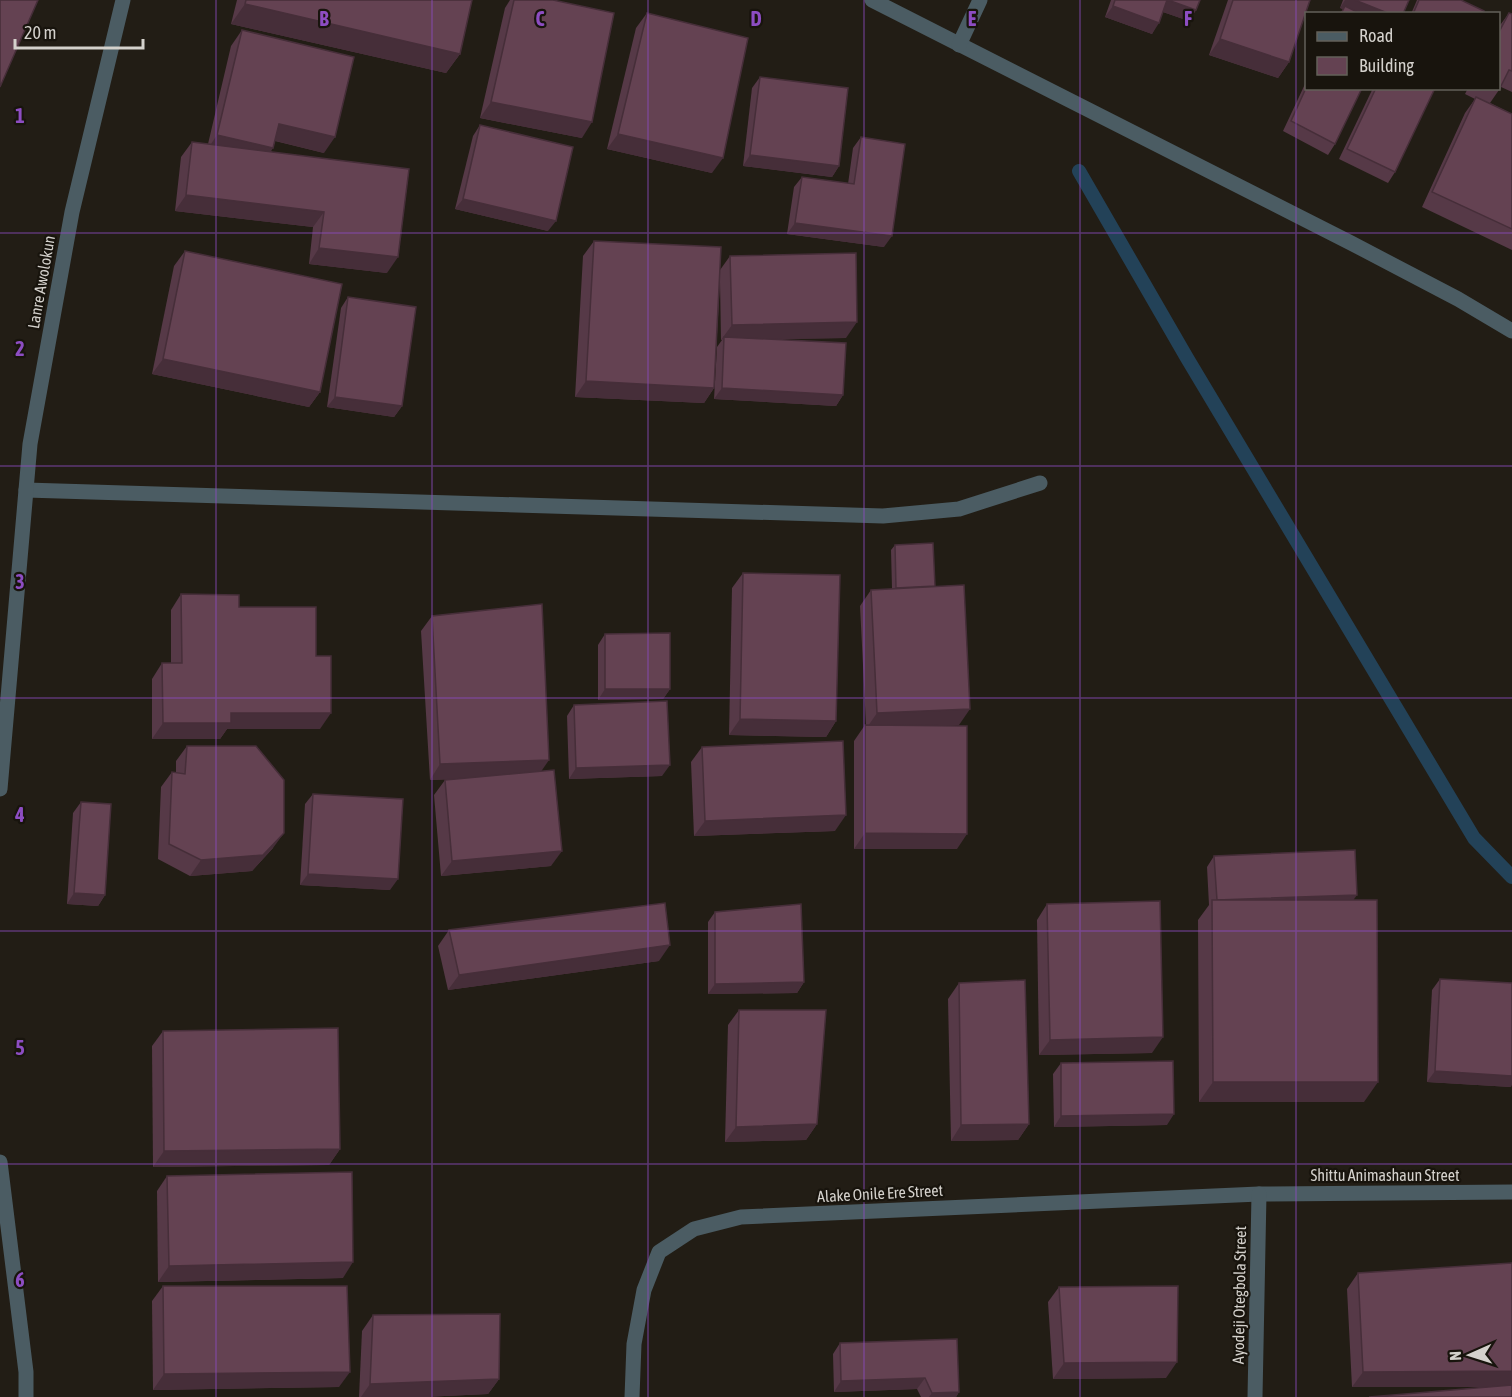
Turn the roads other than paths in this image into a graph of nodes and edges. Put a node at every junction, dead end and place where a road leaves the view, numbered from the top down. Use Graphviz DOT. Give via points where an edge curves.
graph roads {
  1 [pos="123,0"];
  2 [pos="872,0"];
  3 [pos="980,0"];
  4 [pos="959,45"];
  5 [pos="1512,331"];
  6 [pos="1041,483"];
  7 [pos="26,490"];
  8 [pos="0,789"];
  9 [pos="0,1162"];
  10 [pos="1512,1192"];
  11 [pos="1259,1194"];
  12 [pos="26,1397"];
  13 [pos="632,1397"];
  14 [pos="1255,1397"];
  1 -- 7 [label="street, Lanre Awolokun" via="72,212 30,444"];
  2 -- 4 [label="street"];
  3 -- 4 [label="street"];
  4 -- 5 [label="street" via="1351,243"];
  6 -- 7 [label="street" via="959,508 883,516"];
  7 -- 8 [label="street, Lanre Awolokun"];
  9 -- 12 [label="street"];
  10 -- 11 [label="street, Shittu Animashaun Street"];
  11 -- 13 [label="street, Alake Onile Ere Street" via="741,1217 694,1229 659,1252 644,1290 634,1344"];
  11 -- 14 [label="street, Ayodeji Otegbola Street"];
}
